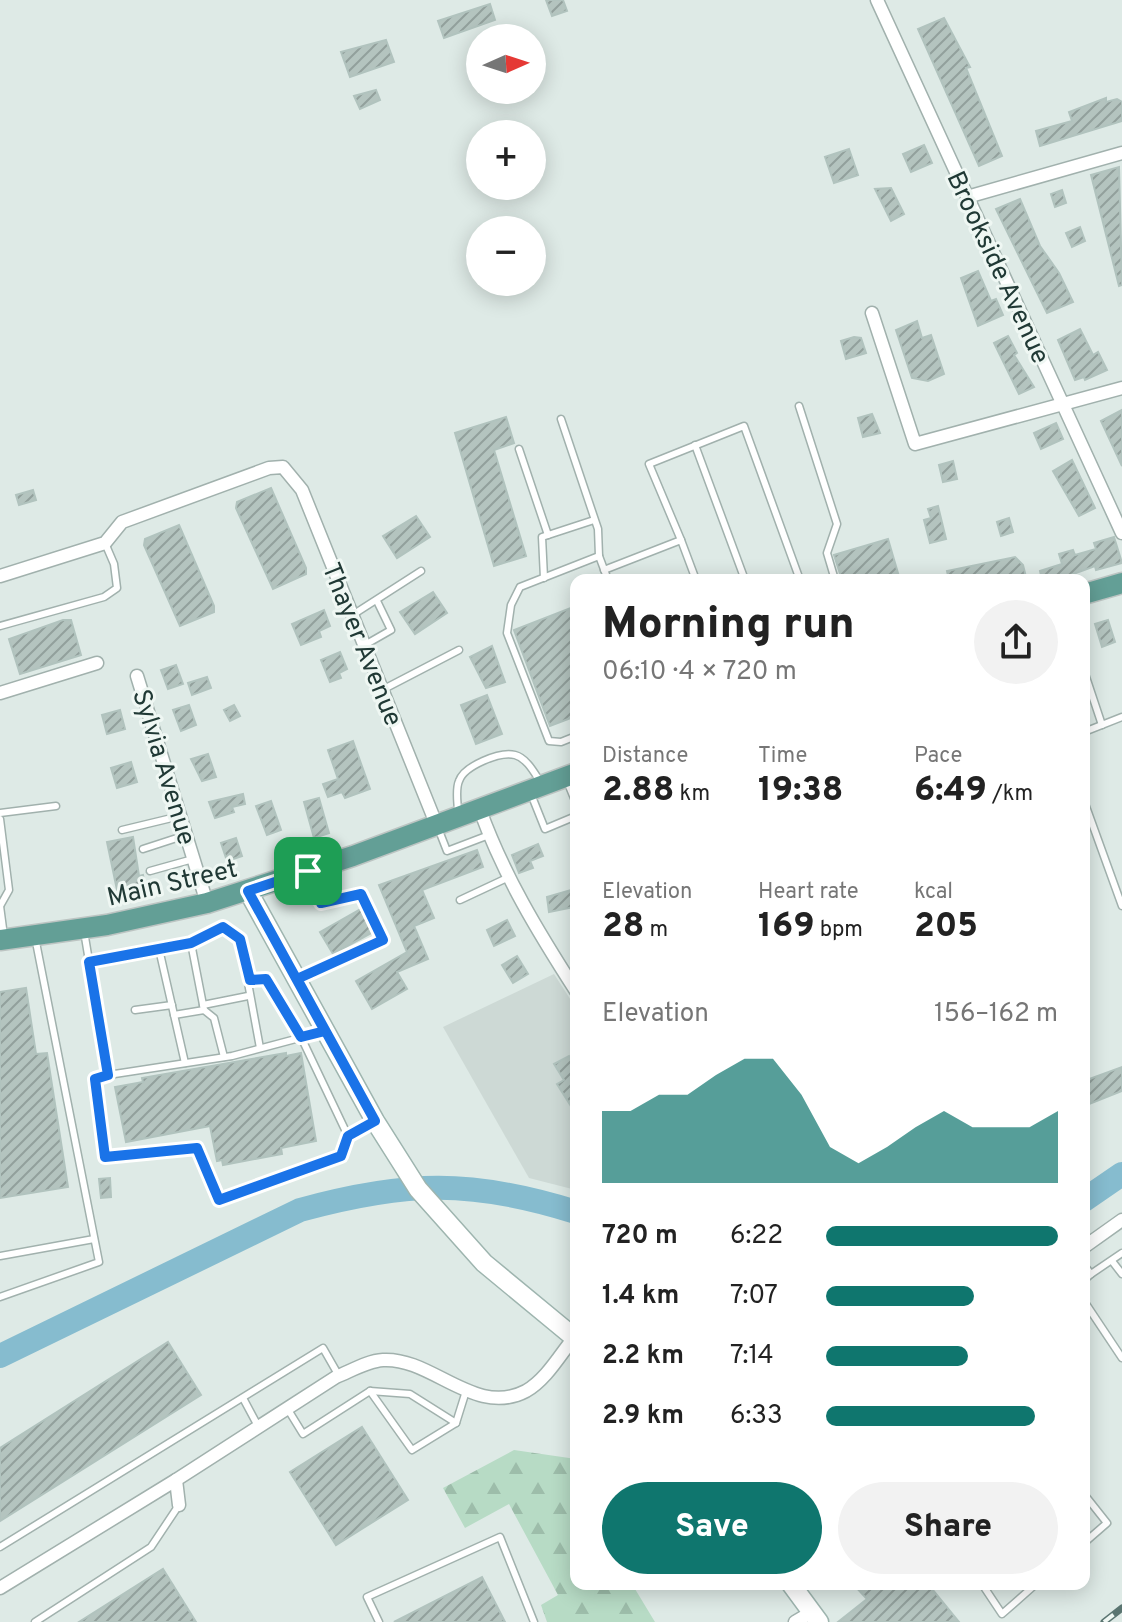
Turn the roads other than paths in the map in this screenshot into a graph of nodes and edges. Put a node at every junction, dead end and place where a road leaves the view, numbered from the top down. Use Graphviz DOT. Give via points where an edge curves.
graph roads {
  1 [pos="877,0"];
  2 [pos="1122,153"];
  3 [pos="967,197"];
  4 [pos="872,313"];
  5 [pos="1122,388"];
  6 [pos="799,406"];
  7 [pos="1064,406"];
  8 [pos="561,419"];
  9 [pos="695,445"];
  10 [pos="519,449"];
  11 [pos="594,520"];
  12 [pos="1122,533"];
  13 [pos="548,535"];
  14 [pos="681,540"];
  15 [pos="105,543"];
  16 [pos="599,556"];
  17 [pos="604,570"];
  18 [pos="421,571"];
  19 [pos="606,574"];
  20 [pos="694,574"];
  21 [pos="743,574"];
  22 [pos="798,574"];
  23 [pos="833,574"];
  24 [pos="0,576"];
  25 [pos="544,578"];
  26 [pos="1122,583"];
  27 [pos="1090,592"];
  28 [pos="377,601"];
  29 [pos="351,616"];
  30 [pos="0,626"];
  31 [pos="363,646"];
  32 [pos="459,650"];
  33 [pos="97,663"];
  34 [pos="137,676"];
  35 [pos="1090,689"];
  36 [pos="382,690"];
  37 [pos="0,693"];
  38 [pos="1122,717"];
  39 [pos="1102,725"];
  40 [pos="1090,730"];
  41 [pos="570,738"];
  42 [pos="570,775"];
  43 [pos="536,788"];
  44 [pos="56,806"];
  45 [pos="480,810"];
  46 [pos="0,816"];
  47 [pos="180,816"];
  48 [pos="458,818"];
  49 [pos="1090,818"];
  50 [pos="570,819"];
  51 [pos="437,826"];
  52 [pos="122,830"];
  53 [pos="186,835"];
  54 [pos="489,835"];
  55 [pos="143,849"];
  56 [pos="193,859"];
  57 [pos="150,871"];
  58 [pos="308,871"];
  59 [pos="507,878"];
  60 [pos="248,891"];
  61 [pos="460,900"];
  62 [pos="207,903"];
  63 [pos="0,906"];
  64 [pos="1122,906"];
  65 [pos="84,928"];
  66 [pos="35,935"];
  67 [pos="2,940"];
  68 [pos="191,943"];
  69 [pos="159,949"];
  70 [pos="89,962"];
  71 [pos="174,967"];
  72 [pos="164,969"];
  73 [pos="297,979"];
  74 [pos="250,980"];
  75 [pos="570,982"];
  76 [pos="177,983"];
  77 [pos="167,985"];
  78 [pos="181,996"];
  79 [pos="248,996"];
  80 [pos="171,1002"];
  81 [pos="203,1007"];
  82 [pos="135,1010"];
  83 [pos="174,1015"];
  84 [pos="325,1031"];
  85 [pos="301,1037"];
  86 [pos="260,1048"];
  87 [pos="224,1057"];
  88 [pos="185,1063"];
  89 [pos="108,1075"];
  90 [pos="375,1121"];
  91 [pos="348,1136"];
  92 [pos="1122,1220"];
  93 [pos="94,1239"];
  94 [pos="1090,1243"];
  95 [pos="1122,1253"];
  96 [pos="0,1256"];
  97 [pos="1112,1261"];
  98 [pos="1091,1274"];
  99 [pos="1122,1274"];
  100 [pos="0,1297"];
  101 [pos="1090,1310"];
  102 [pos="570,1333"];
  103 [pos="570,1343"];
  104 [pos="1122,1358"];
  105 [pos="339,1376"];
  106 [pos="370,1391"];
  107 [pos="466,1391"];
  108 [pos="243,1398"];
  109 [pos="287,1408"];
  110 [pos="456,1423"];
  111 [pos="258,1426"];
  112 [pos="176,1480"];
  113 [pos="1090,1502"];
  114 [pos="179,1505"];
  115 [pos="1090,1538"];
  116 [pos="0,1547"];
  117 [pos="0,1588"];
  118 [pos="794,1590"];
  119 [pos="986,1590"];
  120 [pos="1029,1590"];
  121 [pos="809,1619"];
  122 [pos="35,1622"];
  123 [pos="379,1622"];
  124 [pos="534,1622"];
  1 -- 3 [label="street, Brookside Avenue"];
  2 -- 3 [label="street"];
  3 -- 7 [label="street, Brookside Avenue"];
  4 -- 7 [label="street" via="915,444"];
  5 -- 7 [label="street"];
  6 -- 23 [label="lane" via="837,524 827,553"];
  7 -- 12 [label="street, Brookside Avenue"];
  8 -- 11 [label="lane"];
  9 -- 14 [label="lane" via="649,464"];
  9 -- 21 [label="lane"];
  9 -- 22 [label="lane" via="744,426"];
  10 -- 13 [label="lane"];
  11 -- 13 [label="lane"];
  11 -- 16 [label="lane"];
  13 -- 25 [label="lane" via="540,547"];
  14 -- 17 [label="lane"];
  14 -- 20 [label="lane"];
  15 -- 24 [label="street"];
  15 -- 29 [label="street, Thayer Avenue" via="122,522 283,467 302,490"];
  15 -- 30 [label="lane" via="117,588 104,597"];
  16 -- 17 [label="lane"];
  16 -- 25 [label="lane"];
  17 -- 19 [label="lane"];
  18 -- 28 [label="lane"];
  25 -- 41 [label="lane" via="520,587 507,633 549,741"];
  26 -- 27 [label="main road"];
  28 -- 29 [label="lane"];
  28 -- 31 [label="lane" via="391,630"];
  29 -- 31 [label="street, Thayer Avenue"];
  31 -- 36 [label="street, Thayer Avenue"];
  32 -- 36 [label="lane"];
  33 -- 37 [label="street"];
  34 -- 47 [label="street, Sylvia Avenue"];
  35 -- 39 [label="lane"];
  36 -- 51 [label="street, Thayer Avenue"];
  38 -- 39 [label="lane"];
  39 -- 40 [label="lane"];
  42 -- 43 [label="main road, Main Street"];
  43 -- 45 [label="main road, Main Street"];
  43 -- 48 [label="lane" via="524,760 515,755 485,761 459,781"];
  43 -- 50 [label="lane" via="545,829"];
  44 -- 46 [label="lane"];
  45 -- 48 [label="main road, Main Street"];
  45 -- 54 [label="street"];
  46 -- 63 [label="lane" via="9,890"];
  47 -- 52 [label="lane"];
  47 -- 53 [label="street, Sylvia Avenue"];
  48 -- 51 [label="main road, Main Street"];
  49 -- 64 [label="lane"];
  51 -- 54 [label="lane" via="447,851"];
  51 -- 58 [label="main road, Main Street"];
  53 -- 55 [label="lane"];
  53 -- 56 [label="street, Sylvia Avenue"];
  54 -- 59 [label="street"];
  56 -- 57 [label="lane"];
  56 -- 62 [label="street, Sylvia Avenue"];
  58 -- 60 [label="main road, Main Street"];
  58 -- 73 [label="lane" via="321,903 361,894 383,940"];
  59 -- 61 [label="lane"];
  59 -- 75 [label="street"];
  60 -- 62 [label="main road, Main Street"];
  60 -- 73 [label="main road"];
  62 -- 65 [label="main road, Main Street"];
  63 -- 67 [label="lane"];
  65 -- 66 [label="main road, Main Street"];
  65 -- 70 [label="lane"];
  66 -- 67 [label="main road, Main Street"];
  66 -- 93 [label="lane"];
  68 -- 69 [label="lane"];
  68 -- 74 [label="lane" via="223,927 233,932 240,939"];
  68 -- 81 [label="lane"];
  69 -- 70 [label="lane"];
  69 -- 72 [label="lane"];
  70 -- 89 [label="lane"];
  71 -- 72 [label="lane"];
  72 -- 77 [label="lane"];
  73 -- 84 [label="main road"];
  74 -- 79 [label="lane"];
  74 -- 85 [label="lane" via="266,979"];
  76 -- 77 [label="lane"];
  77 -- 80 [label="lane"];
  78 -- 80 [label="lane"];
  79 -- 81 [label="lane"];
  79 -- 86 [label="lane"];
  80 -- 82 [label="lane"];
  80 -- 83 [label="lane"];
  81 -- 83 [label="lane"];
  81 -- 87 [label="lane" via="214,1018"];
  83 -- 88 [label="lane"];
  84 -- 85 [label="lane"];
  84 -- 90 [label="main road"];
  85 -- 86 [label="lane"];
  85 -- 91 [label="lane"];
  86 -- 87 [label="lane"];
  87 -- 88 [label="lane"];
  88 -- 89 [label="lane"];
  89 -- 91 [label="lane" via="95,1079 105,1157 197,1148 219,1200 341,1156"];
  90 -- 91 [label="lane"];
  90 -- 102 [label="main road" via="443,1221 514,1291"];
  92 -- 94 [label="street"];
  93 -- 96 [label="lane"];
  93 -- 100 [label="lane" via="99,1262"];
  95 -- 97 [label="lane"];
  97 -- 98 [label="lane"];
  97 -- 99 [label="lane"];
  101 -- 104 [label="lane"];
  103 -- 107 [label="street" via="525,1392 503,1396"];
  105 -- 107 [label="street" via="384,1360 411,1365"];
  105 -- 108 [label="lane" via="323,1348"];
  105 -- 109 [label="street"];
  106 -- 109 [label="lane" via="303,1434"];
  106 -- 110 [label="lane" via="410,1394"];
  106 -- 110 [label="lane" via="412,1450"];
  107 -- 110 [label="lane"];
  108 -- 111 [label="lane"];
  108 -- 116 [label="lane"];
  109 -- 111 [label="street"];
  111 -- 112 [label="street"];
  112 -- 114 [label="street"];
  112 -- 117 [label="street"];
  113 -- 115 [label="lane" via="1107,1523"];
  114 -- 122 [label="lane" via="151,1547"];
  118 -- 121 [label="main road"];
  119 -- 120 [label="lane" via="1002,1614"];
  123 -- 124 [label="lane" via="367,1597 500,1537"];
}
